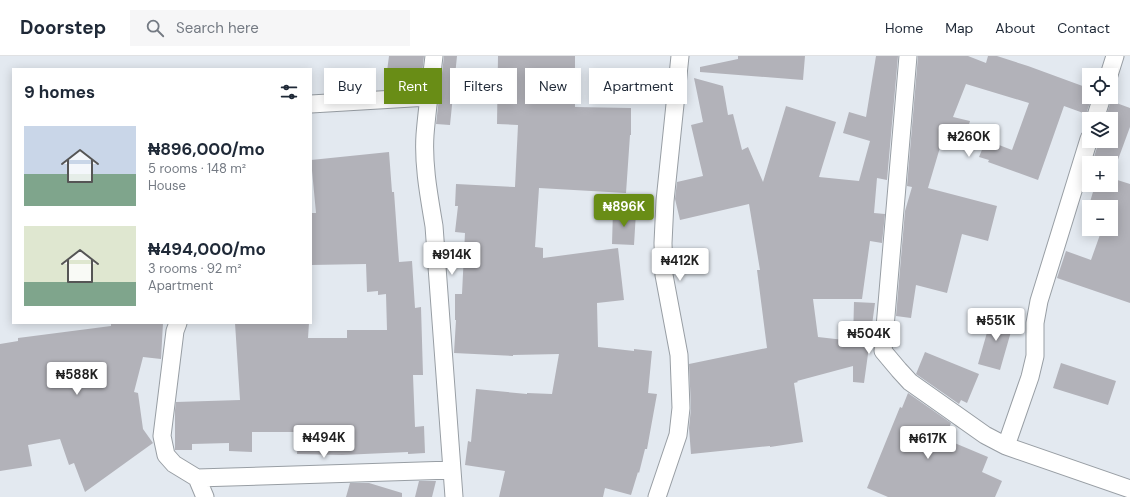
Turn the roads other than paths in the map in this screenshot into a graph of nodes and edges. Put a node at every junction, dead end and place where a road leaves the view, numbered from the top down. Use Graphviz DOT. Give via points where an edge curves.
graph roads {
  1 [pos="434,56"];
  2 [pos="680,56"];
  3 [pos="908,56"];
  4 [pos="1115,56"];
  5 [pos="433,68"];
  6 [pos="1111,68"];
  7 [pos="384,100"];
  8 [pos="312,104"];
  9 [pos="428,104"];
  10 [pos="1086,148"];
  11 [pos="178,324"];
  12 [pos="1006,446"];
  13 [pos="452,470"];
  14 [pos="197,478"];
  15 [pos="1130,489"];
  16 [pos="205,497"];
  17 [pos="454,497"];
  18 [pos="657,497"];
  1 -- 5 [label="street"];
  2 -- 18 [label="street" via="663,243 664,275 679,355 681,408 678,435"];
  3 -- 12 [label="street" via="883,351 910,382 985,435"];
  4 -- 6 [label="street"];
  7 -- 8 [label="street"];
  9 -- 13 [label="street" via="425,136 426,169 434,226"];
  10 -- 12 [label="street" via="1039,301 1035,324 1035,356"];
  11 -- 14 [label="street" via="162,436 166,455 174,464"];
  12 -- 15 [label="street"];
  13 -- 14 [label="street"];
  13 -- 17 [label="street"];
  14 -- 16 [label="street"];
}
